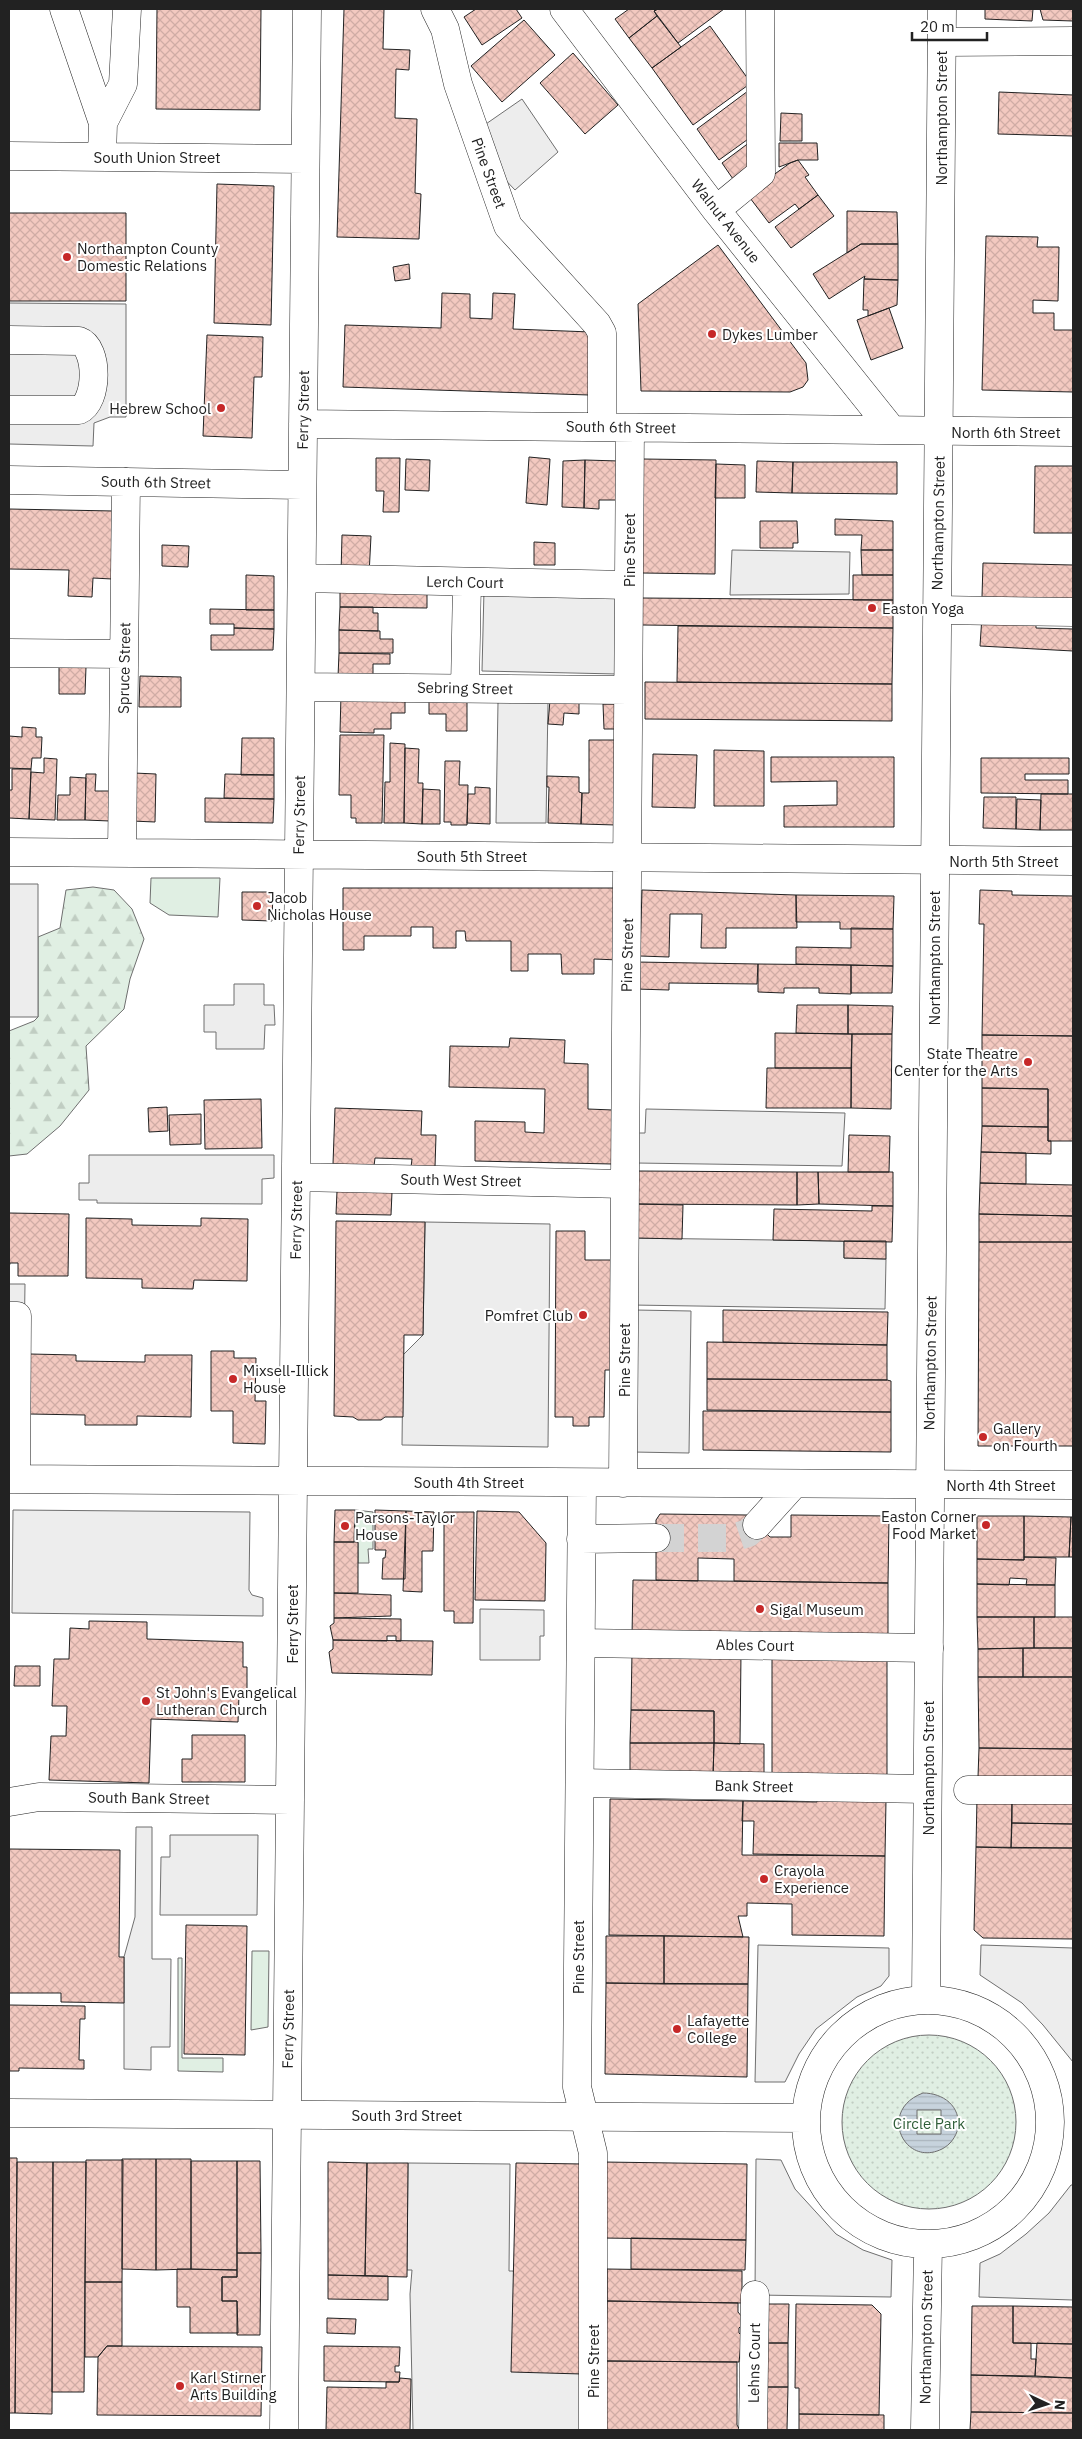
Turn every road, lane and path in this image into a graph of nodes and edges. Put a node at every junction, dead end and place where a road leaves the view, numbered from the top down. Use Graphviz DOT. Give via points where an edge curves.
graph roads {
  1 [pos="64,9"];
  2 [pos="127,9"];
  3 [pos="307,9"];
  4 [pos="435,9"];
  5 [pos="564,9"];
  6 [pos="760,9"];
  7 [pos="942,9"];
  8 [pos="942,42"];
  9 [pos="1073,42"];
  10 [pos="102,123"];
  11 [pos="9,156"];
  12 [pos="102,156"];
  13 [pos="305,158"];
  14 [pos="716,210"];
  15 [pos="9,340"];
  16 [pos="9,410"];
  17 [pos="303,424"];
  18 [pos="602,427"];
  19 [pos="630,428"];
  20 [pos="892,430"];
  21 [pos="938,432"];
  22 [pos="1073,432"];
  23 [pos="9,480"];
  24 [pos="126,482"];
  25 [pos="302,485"];
  26 [pos="302,578"];
  27 [pos="467,582"];
  28 [pos="629,585"];
  29 [pos="937,610"];
  30 [pos="1073,612"];
  31 [pos="9,653"];
  32 [pos="124,654"];
  33 [pos="301,687"];
  34 [pos="465,688"];
  35 [pos="628,690"];
  36 [pos="9,852"];
  37 [pos="122,853"];
  38 [pos="299,855"];
  39 [pos="628,858"];
  40 [pos="935,861"];
  41 [pos="1073,861"];
  42 [pos="296,1176"];
  43 [pos="625,1184"];
  44 [pos="9,1316"];
  45 [pos="12,1479"];
  46 [pos="294,1482"];
  47 [pos="582,1483"];
  48 [pos="623,1483"];
  49 [pos="794,1484"];
  50 [pos="929,1484"];
  51 [pos="1073,1485"];
  52 [pos="757,1525"];
  53 [pos="656,1538"];
  54 [pos="581,1539"];
  55 [pos="580,1643"];
  56 [pos="928,1648"];
  57 [pos="580,1783"];
  58 [pos="928,1789"];
  59 [pos="968,1790"];
  60 [pos="1073,1790"];
  61 [pos="290,1800"];
  62 [pos="9,1802"];
  63 [pos="926,1997"];
  64 [pos="9,2113"];
  65 [pos="287,2115"];
  66 [pos="584,2116"];
  67 [pos="805,2118"];
  68 [pos="1062,2124"];
  69 [pos="928,2244"];
  70 [pos="754,2295"];
  71 [pos="284,2430"];
  72 [pos="593,2430"];
  73 [pos="753,2430"];
  74 [pos="925,2430"];
  1 -- 10 [label="street"];
  2 -- 10 [label="street" via="123,84"];
  3 -- 13 [label="street, Ferry Street"];
  4 -- 18 [label="street, Pine Street" via="445,29 458,84 508,226 602,333"];
  5 -- 14 [label="street, Walnut Avenue"];
  6 -- 14 [label="street" via="761,174"];
  7 -- 8 [label="street, Northampton Street"];
  8 -- 9 [label="street"];
  8 -- 21 [label="street, Northampton Street"];
  10 -- 12 [label="street"];
  11 -- 12 [label="street, South Union Street"];
  12 -- 13 [label="street, South Union Street"];
  13 -- 17 [label="street, Ferry Street"];
  14 -- 20 [label="street, Walnut Avenue"];
  15 -- 16 [label="street" via="79,341 85,343 92,356 92,395 86,407 79,410"];
  17 -- 18 [label="street, South 6th Street"];
  17 -- 25 [label="street, Ferry Street"];
  18 -- 19 [label="street, South 6th Street"];
  19 -- 20 [label="street, South 6th Street"];
  19 -- 28 [label="street, Pine Street"];
  20 -- 21 [label="street, South 6th Street"];
  21 -- 22 [label="street, North 6th Street"];
  21 -- 29 [label="street, Northampton Street"];
  23 -- 24 [label="street, South 6th Street"];
  24 -- 25 [label="street, South 6th Street"];
  24 -- 32 [label="street, Spruce Street"];
  25 -- 26 [label="street, Ferry Street"];
  26 -- 27 [label="street, Lerch Court"];
  26 -- 33 [label="street, Ferry Street"];
  27 -- 28 [label="street, Lerch Court"];
  27 -- 34 [label="street"];
  28 -- 35 [label="street, Pine Street"];
  29 -- 30 [label="street"];
  29 -- 40 [label="street, Northampton Street"];
  31 -- 32 [label="street"];
  32 -- 37 [label="street, Spruce Street"];
  33 -- 34 [label="street, Sebring Street"];
  33 -- 38 [label="street, Ferry Street"];
  34 -- 35 [label="street, Sebring Street"];
  35 -- 39 [label="street, Pine Street"];
  36 -- 37 [label="street, South 5th Street"];
  37 -- 38 [label="street, South 5th Street"];
  38 -- 39 [label="street, South 5th Street"];
  38 -- 42 [label="street, Ferry Street"];
  39 -- 40 [label="street, South 5th Street"];
  39 -- 43 [label="street, Pine Street"];
  40 -- 41 [label="street, North 5th Street"];
  40 -- 50 [label="street, Northampton Street"];
  42 -- 43 [label="street, South West Street"];
  42 -- 46 [label="street, Ferry Street"];
  43 -- 48 [label="street, Pine Street"];
  44 -- 45 [label="street" via="17,1316"];
  45 -- 46 [label="street, South 4th Street"];
  46 -- 47 [label="street, South 4th Street"];
  46 -- 61 [label="street, Ferry Street"];
  47 -- 48 [label="street, South 4th Street"];
  47 -- 54 [label="street, Pine Street"];
  48 -- 49 [label="street, South 4th Street"];
  49 -- 50 [label="street, South 4th Street"];
  49 -- 52 [label="street"];
  50 -- 51 [label="street, North 4th Street"];
  50 -- 56 [label="street, Northampton Street"];
  53 -- 54 [label="street"];
  54 -- 55 [label="street, Pine Street"];
  55 -- 56 [label="street, Ables Court"];
  55 -- 57 [label="street, Pine Street"];
  56 -- 58 [label="street, Northampton Street"];
  57 -- 58 [label="street, Bank Street"];
  57 -- 66 [label="street, Pine Street" via="577,2087"];
  58 -- 63 [label="street, Northampton Street"];
  59 -- 60 [label="street"];
  61 -- 62 [label="street, South Bank Street" via="39,1797"];
  61 -- 65 [label="street, Ferry Street"];
  63 -- 67 [label="street" via="897,2003 842,2034 821,2061 810,2088"];
  63 -- 68 [label="street" via="960,2001 987,2014 1017,2036 1037,2064"];
  64 -- 65 [label="street, South 3rd Street"];
  65 -- 66 [label="street, South 3rd Street"];
  65 -- 71 [label="street, Ferry Street"];
  66 -- 67 [label="street, South 3rd Street"];
  66 -- 72 [label="street, Pine Street" via="593,2153"];
  67 -- 69 [label="street" via="808,2152 817,2174 843,2211 896,2240"];
  68 -- 69 [label="street" via="1026,2197 1009,2215 960,2241"];
  69 -- 74 [label="street, Northampton Street"];
  70 -- 73 [label="street, Lehns Court"];
}
